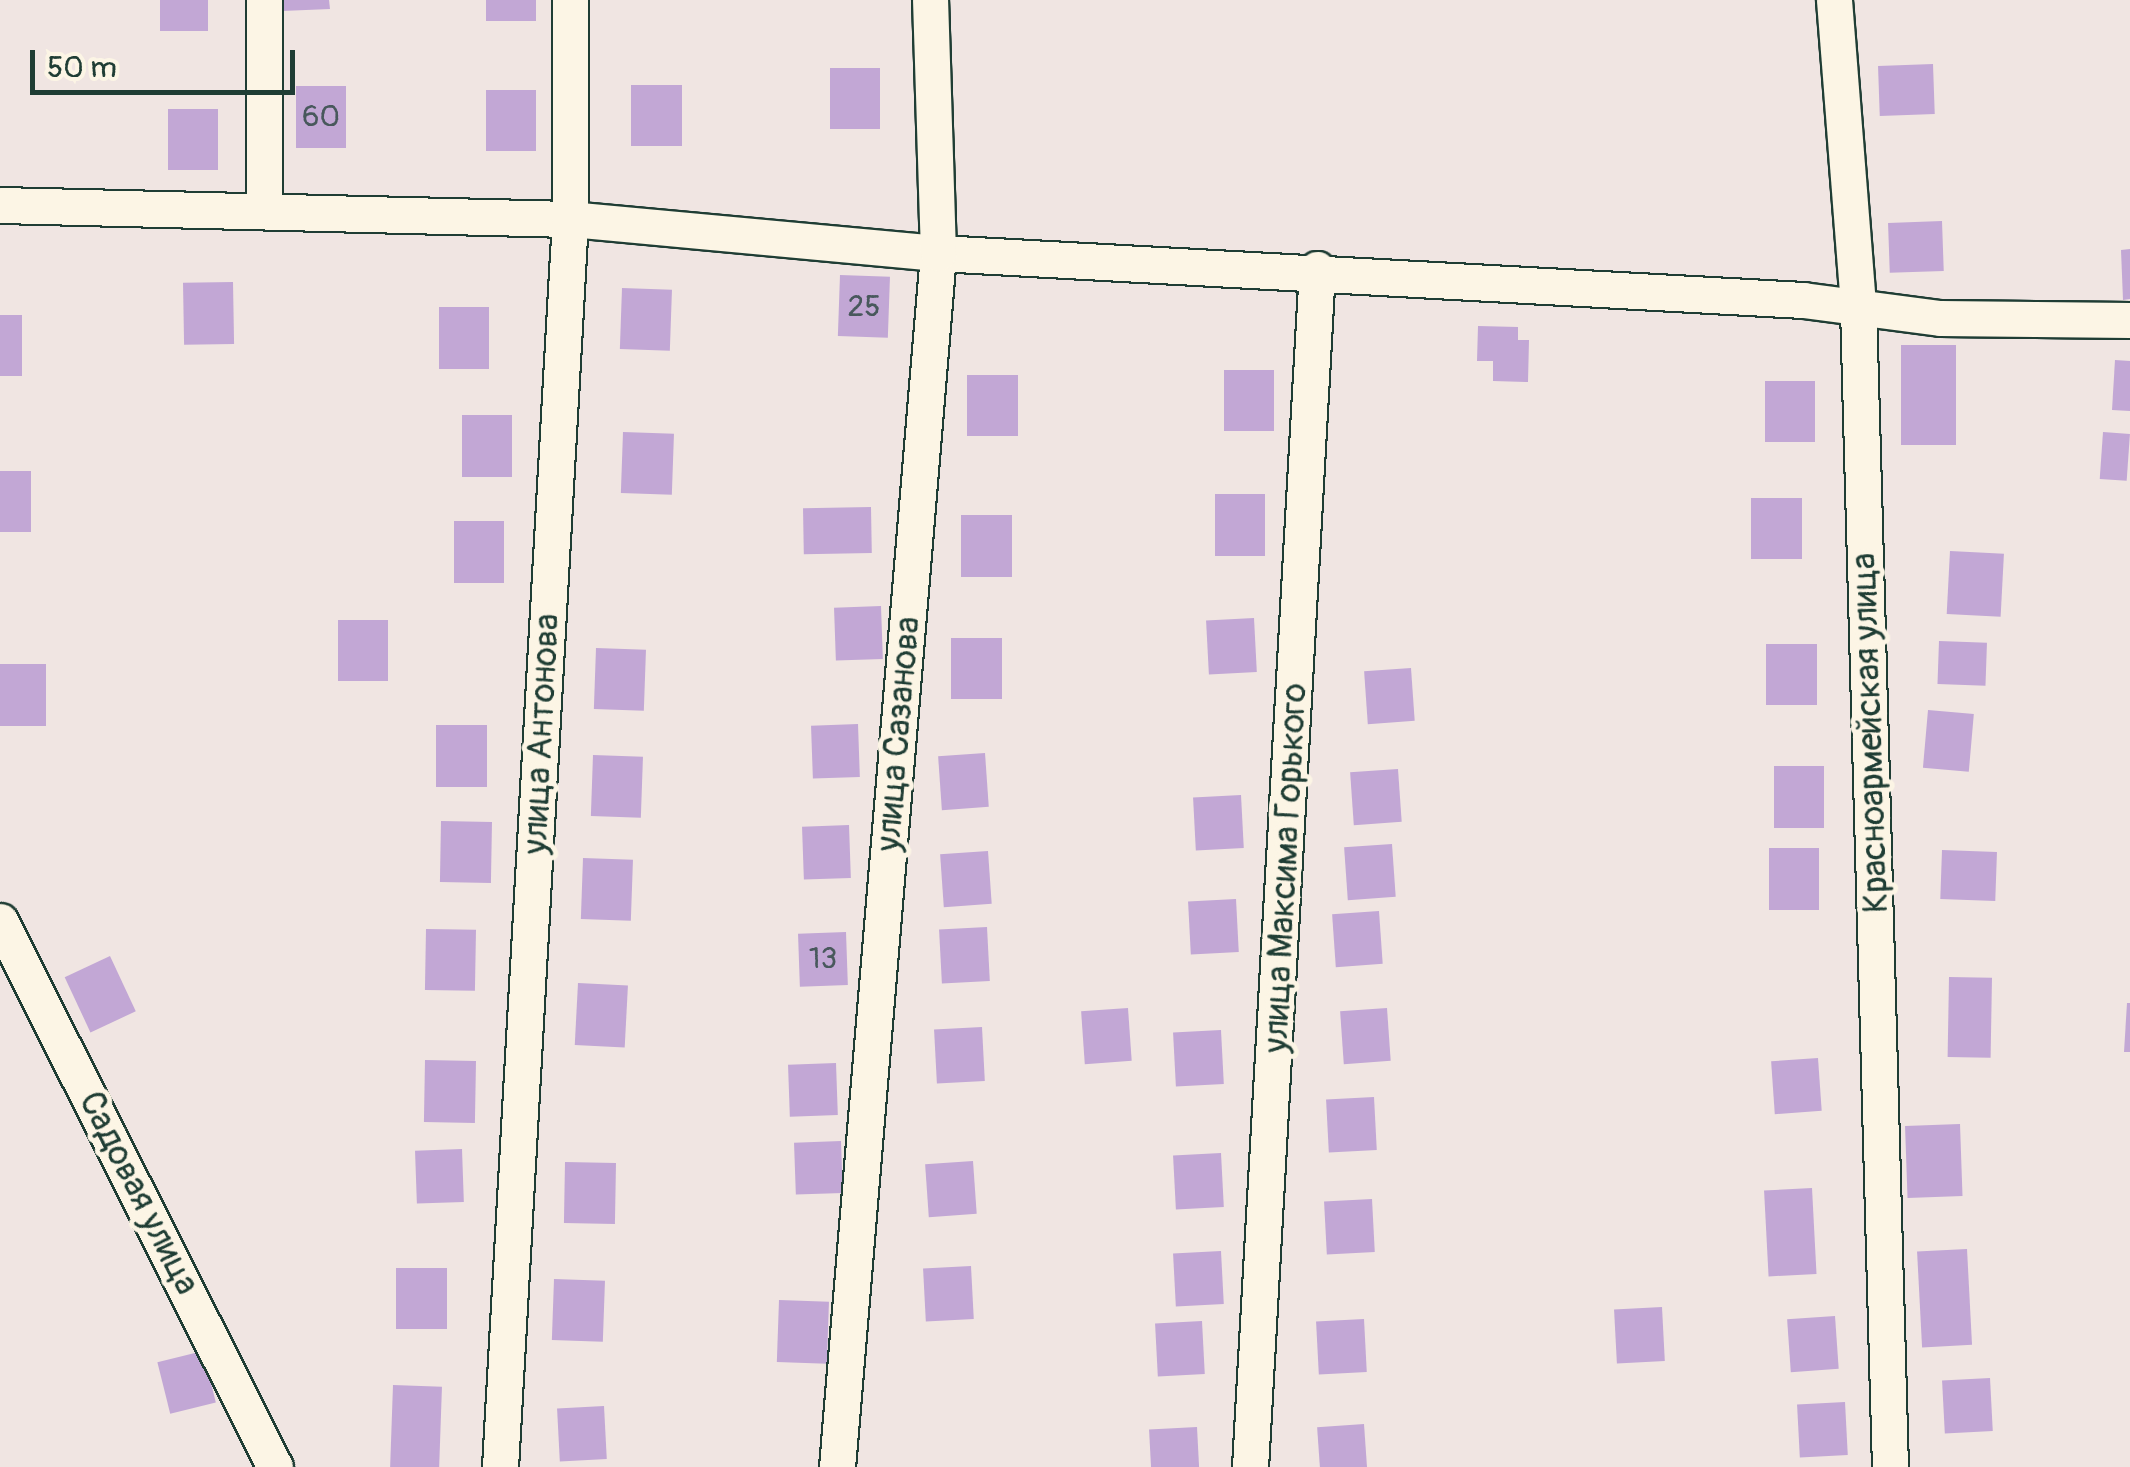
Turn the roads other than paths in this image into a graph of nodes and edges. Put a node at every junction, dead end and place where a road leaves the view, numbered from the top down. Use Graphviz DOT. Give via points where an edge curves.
graph roads {
  1 [pos="264,0"];
  2 [pos="570,0"];
  3 [pos="930,0"];
  4 [pos="1834,0"];
  5 [pos="0,204"];
  6 [pos="264,210"];
  7 [pos="570,219"];
  8 [pos="938,253"];
  9 [pos="1316,269"];
  10 [pos="1858,308"];
  11 [pos="2130,320"];
  12 [pos="0,921"];
  13 [pos="274,1467"];
  14 [pos="500,1467"];
  15 [pos="837,1467"];
  16 [pos="1250,1467"];
  17 [pos="1890,1467"];
  1 -- 6 [label="street"];
  2 -- 7 [label="street, улица Антонова"];
  3 -- 8 [label="street, улица Сазанова"];
  4 -- 10 [label="street, Красноармейская улица"];
  5 -- 6 [label="street"];
  6 -- 7 [label="street"];
  7 -- 8 [label="street"];
  7 -- 14 [label="street, улица Антонова"];
  8 -- 9 [label="street"];
  8 -- 15 [label="street, улица Сазанова"];
  9 -- 10 [label="street"];
  9 -- 16 [label="street, улица Максима Горького"];
  10 -- 11 [label="street" via="1940,318"];
  10 -- 17 [label="street, Красноармейская улица"];
  12 -- 13 [label="street, Садовая улица"];
}
